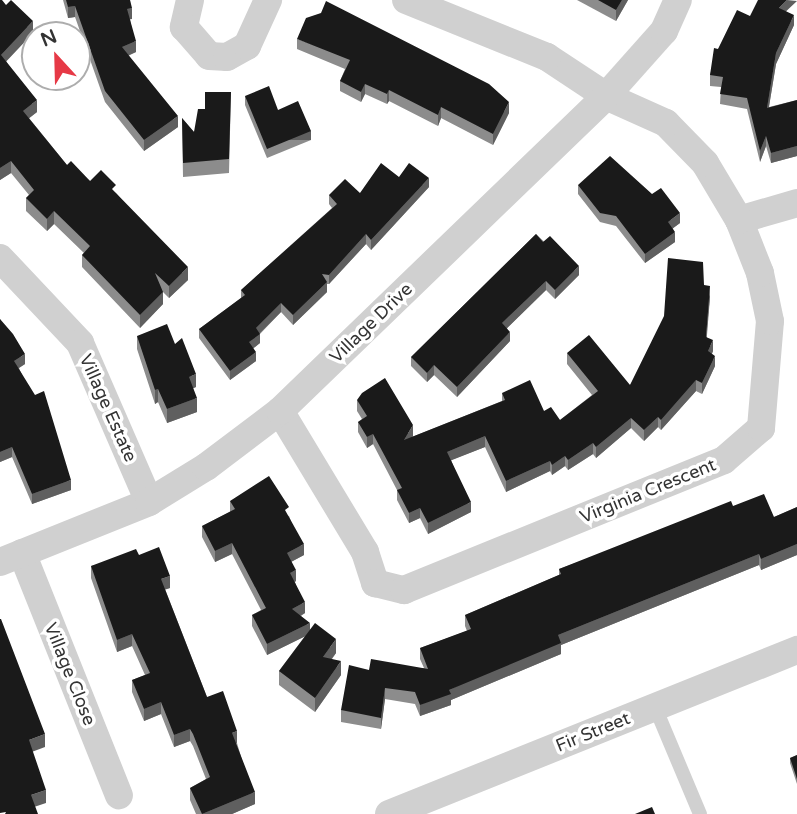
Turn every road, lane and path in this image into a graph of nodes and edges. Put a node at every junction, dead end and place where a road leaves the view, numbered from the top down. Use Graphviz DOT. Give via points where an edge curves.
graph roads {
  1 [pos="190,0"];
  2 [pos="268,0"];
  3 [pos="406,0"];
  4 [pos="678,0"];
  5 [pos="606,96"];
  6 [pos="797,203"];
  7 [pos="739,220"];
  8 [pos="0,258"];
  9 [pos="279,411"];
  10 [pos="149,502"];
  11 [pos="11,558"];
  12 [pos="797,650"];
  13 [pos="655,707"];
  14 [pos="119,795"];
  15 [pos="389,814"];
  16 [pos="700,814"];
  1 -- 2 [label="street" via="184,27 209,55 227,57 247,46"];
  3 -- 5 [label="street, Virginia Crescent" via="547,57"];
  4 -- 5 [label="street, Village Drive" via="664,32"];
  5 -- 7 [label="street, Virginia Crescent" via="666,123 705,163"];
  5 -- 9 [label="street, Village Drive"];
  6 -- 7 [label="street"];
  7 -- 9 [label="street, Virginia Crescent" via="760,273 770,321 769,368 761,428 724,460 404,590 375,583 365,552"];
  8 -- 10 [label="street, Village Estate" via="80,343"];
  9 -- 10 [label="street, Village Drive" via="206,467"];
  10 -- 11 [label="street, Village Drive"];
  11 -- 14 [label="street, Village Close"];
  12 -- 13 [label="street, Fir Street"];
  13 -- 15 [label="street, Fir Street"];
  13 -- 16 [label="lane"];
}
